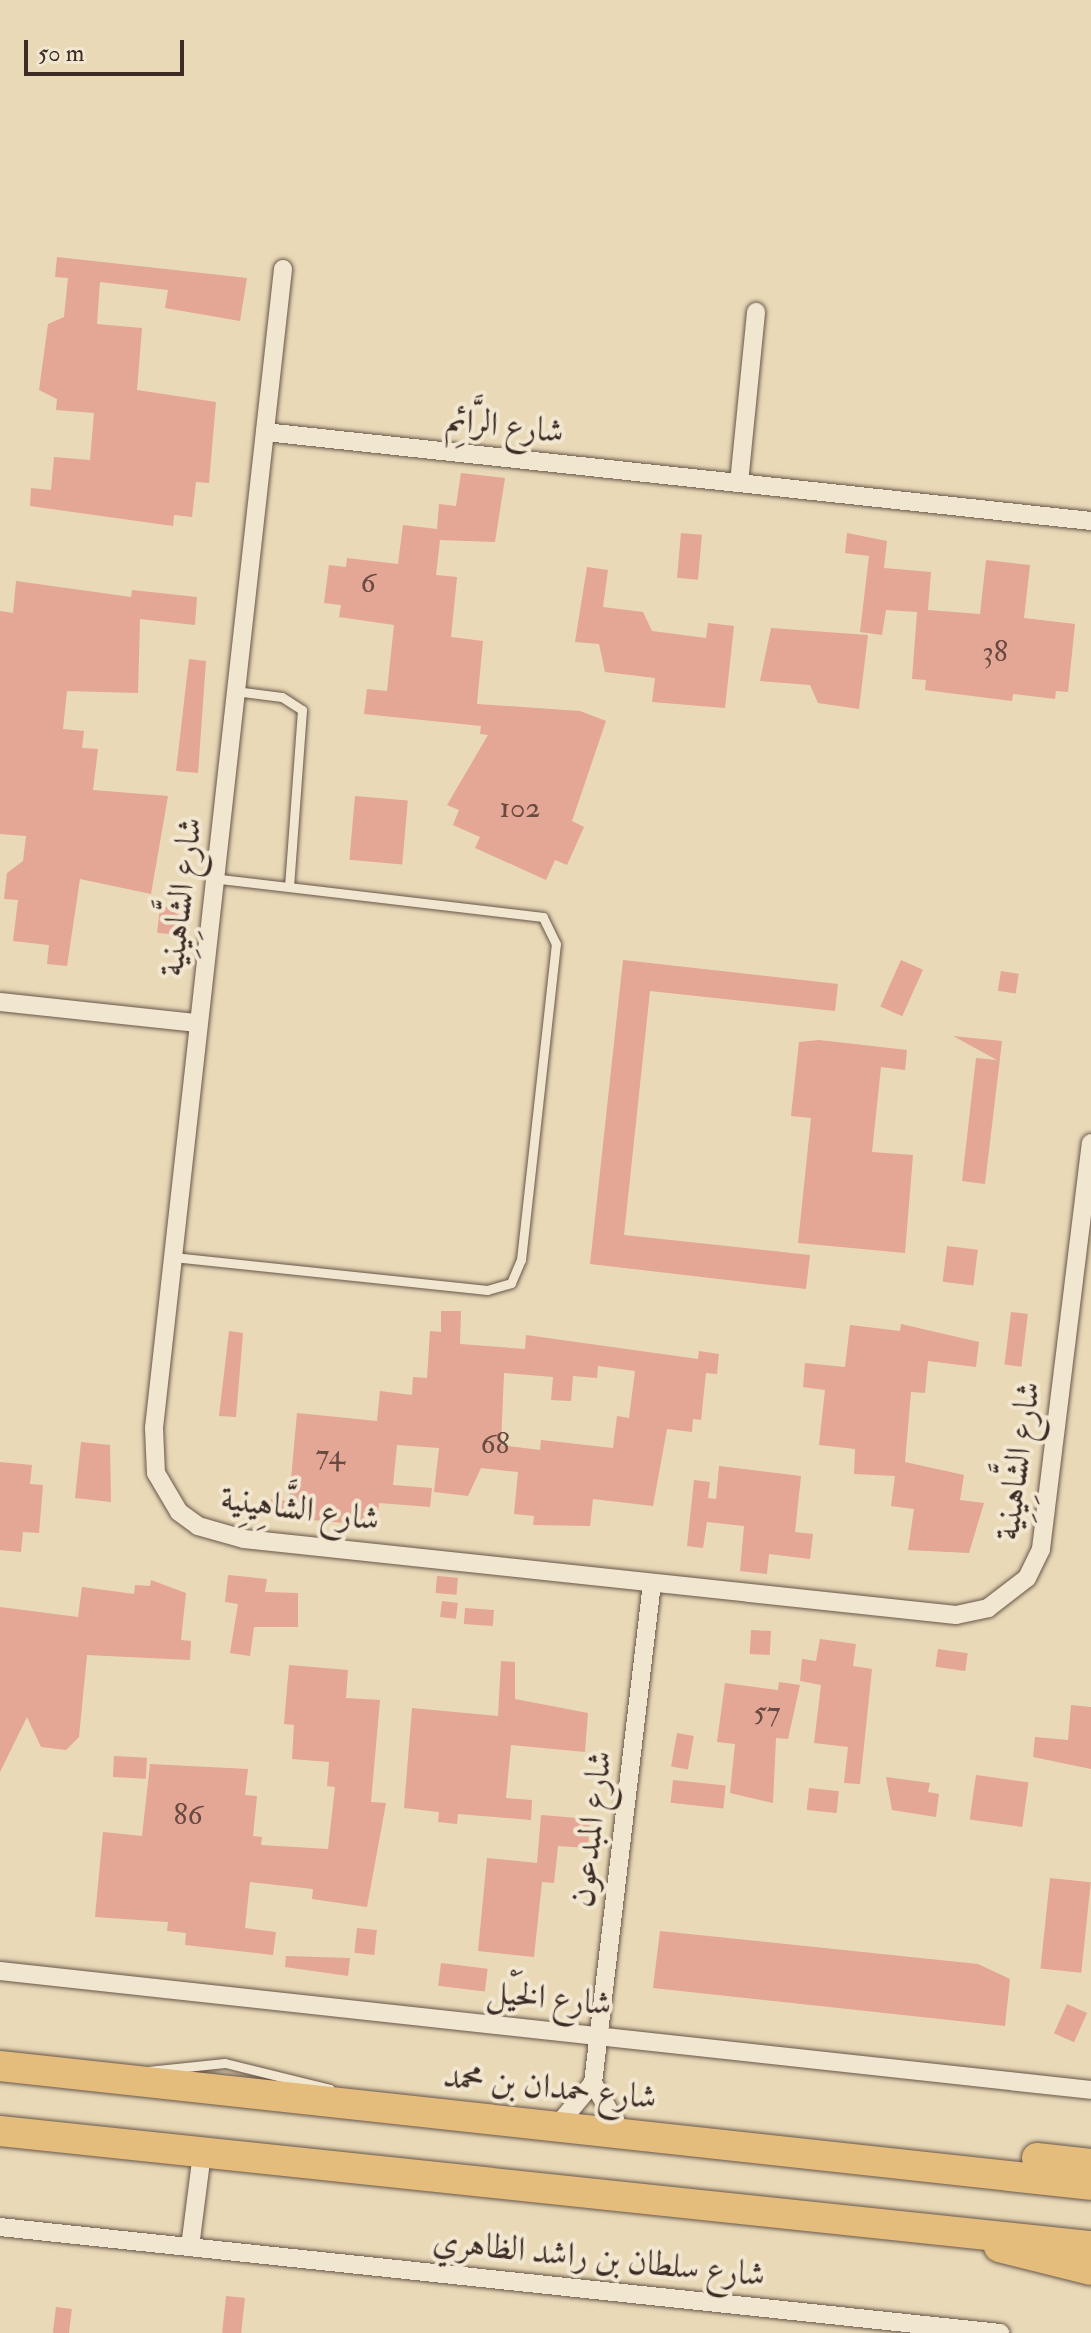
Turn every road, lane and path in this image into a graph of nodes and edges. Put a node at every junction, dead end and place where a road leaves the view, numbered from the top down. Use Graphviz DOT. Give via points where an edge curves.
graph roads {
  1 [pos="283,269"];
  2 [pos="756,312"];
  3 [pos="265,432"];
  4 [pos="739,483"];
  5 [pos="1091,521"];
  6 [pos="234,691"];
  7 [pos="218,879"];
  8 [pos="289,886"];
  9 [pos="0,1002"];
  10 [pos="198,1023"];
  11 [pos="1091,1143"];
  12 [pos="173,1257"];
  13 [pos="652,1583"];
  14 [pos="0,1971"];
  15 [pos="599,2036"];
  16 [pos="0,2066"];
  17 [pos="593,2083"];
  18 [pos="1091,2090"];
  19 [pos="557,2126"];
  20 [pos="0,2131"];
  21 [pos="622,2133"];
  22 [pos="767,2149"];
  23 [pos="202,2153"];
  24 [pos="1091,2164"];
  25 [pos="1091,2185"];
  26 [pos="0,2227"];
  27 [pos="960,2232"];
  28 [pos="1091,2246"];
  29 [pos="190,2247"];
  30 [pos="1091,2270"];
  31 [pos="1000,2333"];
  1 -- 3 [label="street, شارع الشَّاهِينِية"];
  2 -- 4 [label="street"];
  3 -- 4 [label="street, شارع الرَّائِم"];
  3 -- 6 [label="street, شارع الشَّاهِينِية"];
  4 -- 5 [label="street, شارع الرَّائِم"];
  6 -- 7 [label="street, شارع الشَّاهِينِية"];
  6 -- 8 [label="lane" via="282,697 302,710"];
  7 -- 8 [label="lane"];
  7 -- 10 [label="street, شارع الشَّاهِينِية"];
  8 -- 12 [label="lane" via="530,910 553,929 518,1273 487,1290"];
  9 -- 10 [label="street"];
  10 -- 12 [label="street, شارع الشَّاهِينِية"];
  11 -- 13 [label="street, شارع الشَّاهِينِية" via="1044,1533 1035,1564 1016,1591 988,1608 956,1615"];
  12 -- 13 [label="street, شارع الشَّاهِينِية" via="152,1451 165,1494 198,1526 244,1539"];
  13 -- 15 [label="street, شارع المبدعون"];
  14 -- 15 [label="street, شارع الخَيْل"];
  15 -- 17 [label="street, شارع المبدعون"];
  15 -- 18 [label="street, شارع الخَيْل"];
  16 -- 19 [label="main road, شارع حمدان بن محمد"];
  17 -- 19 [label="street"];
  17 -- 21 [label="street"];
  19 -- 21 [label="main road, شارع حمدان بن محمد"];
  20 -- 23 [label="main road"];
  21 -- 22 [label="main road, شارع حمدان بن محمد"];
  22 -- 24 [label="main road" via="839,2139"];
  22 -- 25 [label="main road, شارع حمدان بن محمد"];
  23 -- 27 [label="main road"];
  23 -- 29 [label="street"];
  26 -- 29 [label="street, شارع سلطان بن راشد الظاهري"];
  27 -- 28 [label="main road"];
  27 -- 30 [label="main road" via="1041,2263"];
  29 -- 31 [label="street, شارع سلطان بن راشد الظاهري"];
}
